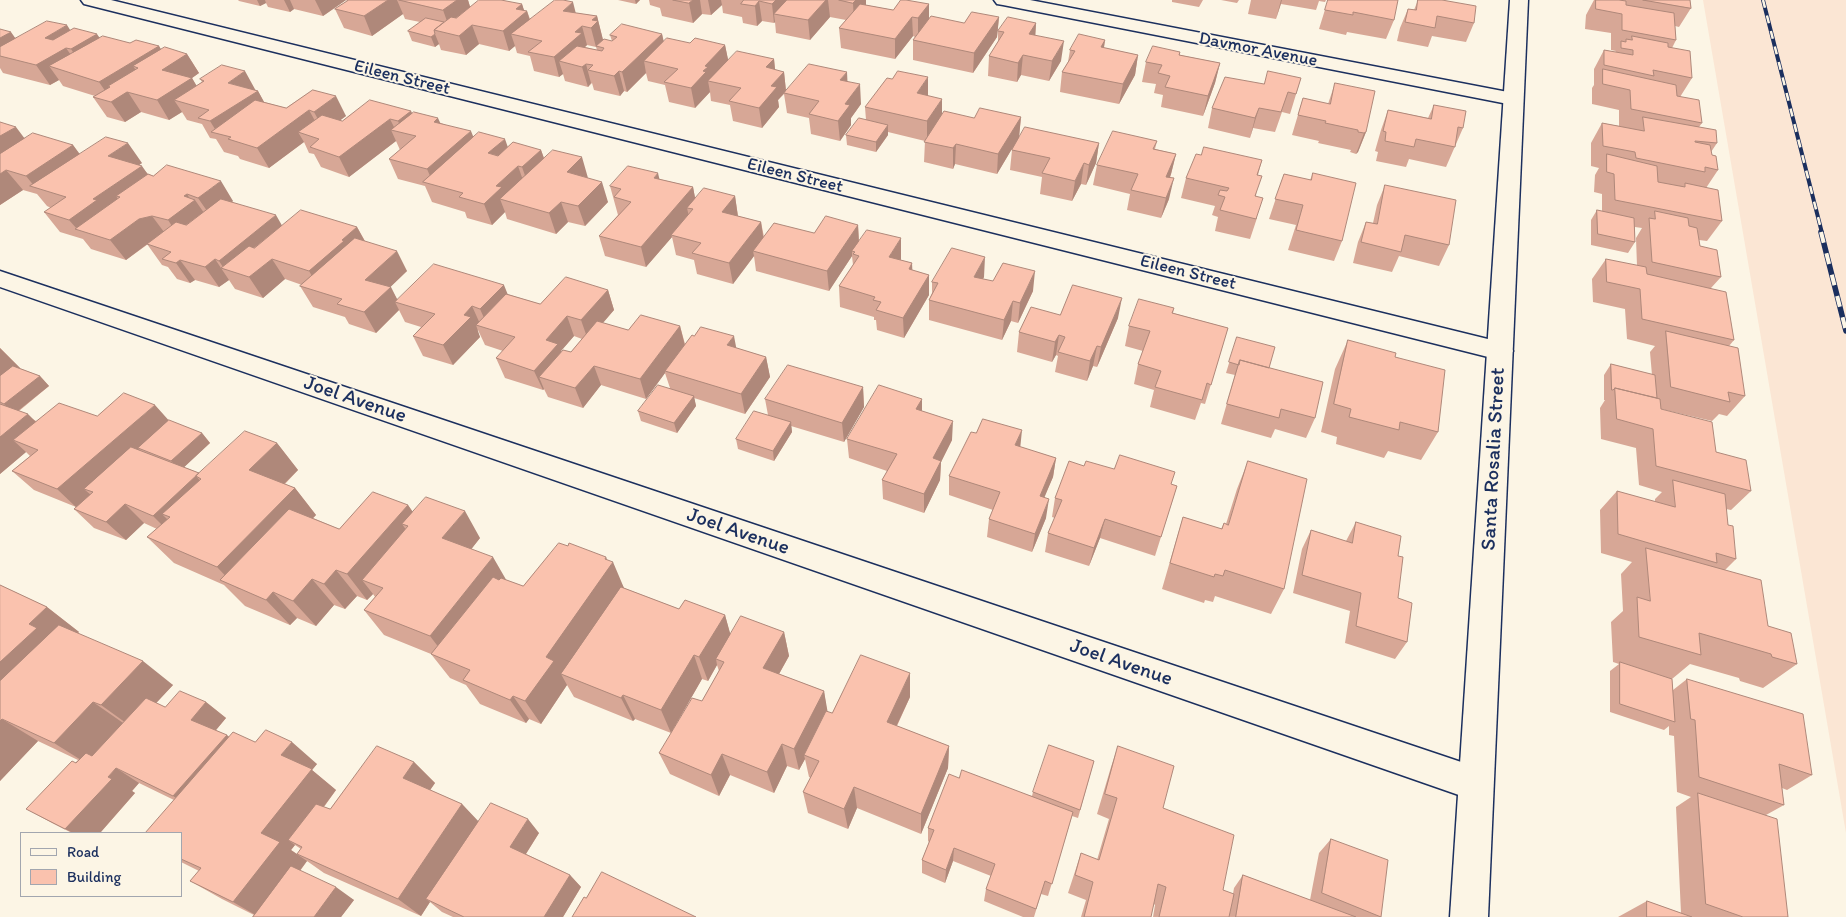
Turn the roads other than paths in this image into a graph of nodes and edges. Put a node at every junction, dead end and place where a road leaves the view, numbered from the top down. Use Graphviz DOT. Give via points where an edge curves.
graph roads {
  1 [pos="90,0"];
  2 [pos="1002,0"];
  3 [pos="1519,0"];
  4 [pos="1513,100"];
  5 [pos="0,279"];
  6 [pos="1500,351"];
  7 [pos="1476,784"];
  8 [pos="1469,917"];
  1 -- 6 [label="street, Eileen Street"];
  2 -- 4 [label="street, Davmor Avenue"];
  3 -- 4 [label="street, Santa Rosalia Street"];
  4 -- 6 [label="street, Santa Rosalia Street"];
  5 -- 7 [label="street, Joel Avenue"];
  6 -- 7 [label="street, Santa Rosalia Street"];
  7 -- 8 [label="street, Santa Rosalia Street"];
}
